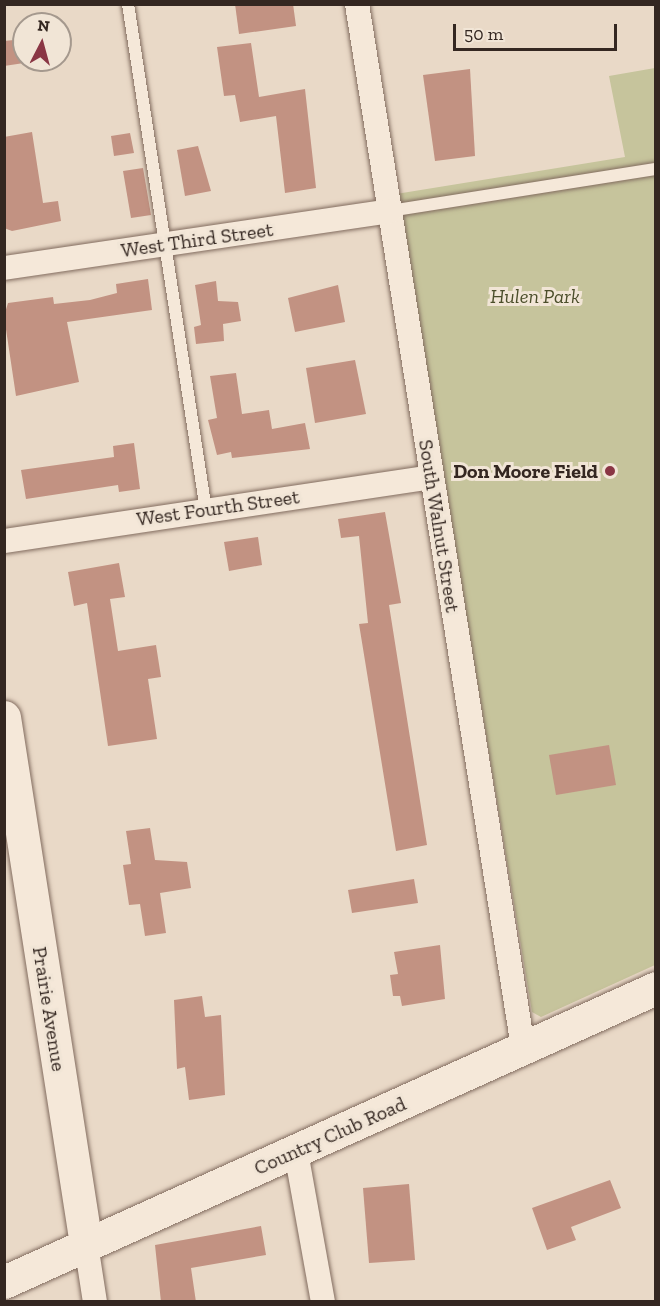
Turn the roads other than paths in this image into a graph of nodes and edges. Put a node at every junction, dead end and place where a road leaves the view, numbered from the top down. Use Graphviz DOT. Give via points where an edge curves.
graph roads {
  1 [pos="128,4"];
  2 [pos="357,4"];
  3 [pos="656,169"];
  4 [pos="390,211"];
  5 [pos="166,244"];
  6 [pos="4,268"];
  7 [pos="431,477"];
  8 [pos="206,510"];
  9 [pos="4,541"];
  10 [pos="4,717"];
  11 [pos="13,815"];
  12 [pos="656,988"];
  13 [pos="524,1047"];
  14 [pos="296,1152"];
  15 [pos="86,1244"];
  16 [pos="4,1281"];
  17 [pos="95,1302"];
  18 [pos="323,1302"];
  1 -- 5 [label="lane"];
  2 -- 4 [label="street, South Walnut Street"];
  3 -- 4 [label="lane"];
  4 -- 5 [label="street, West Third Street"];
  4 -- 7 [label="street, South Walnut Street"];
  5 -- 6 [label="street, West Third Street"];
  5 -- 8 [label="lane"];
  7 -- 8 [label="street, West Fourth Street"];
  7 -- 13 [label="street, South Walnut Street"];
  8 -- 9 [label="street, West Fourth Street"];
  10 -- 11 [label="main road, Prairie Avenue"];
  11 -- 15 [label="main road, Prairie Avenue"];
  12 -- 13 [label="main road, Country Club Road"];
  13 -- 14 [label="main road, Country Club Road"];
  14 -- 15 [label="main road, Country Club Road"];
  14 -- 18 [label="street"];
  15 -- 16 [label="main road, Country Club Road"];
  15 -- 17 [label="street, Prairie Avenue"];
}
